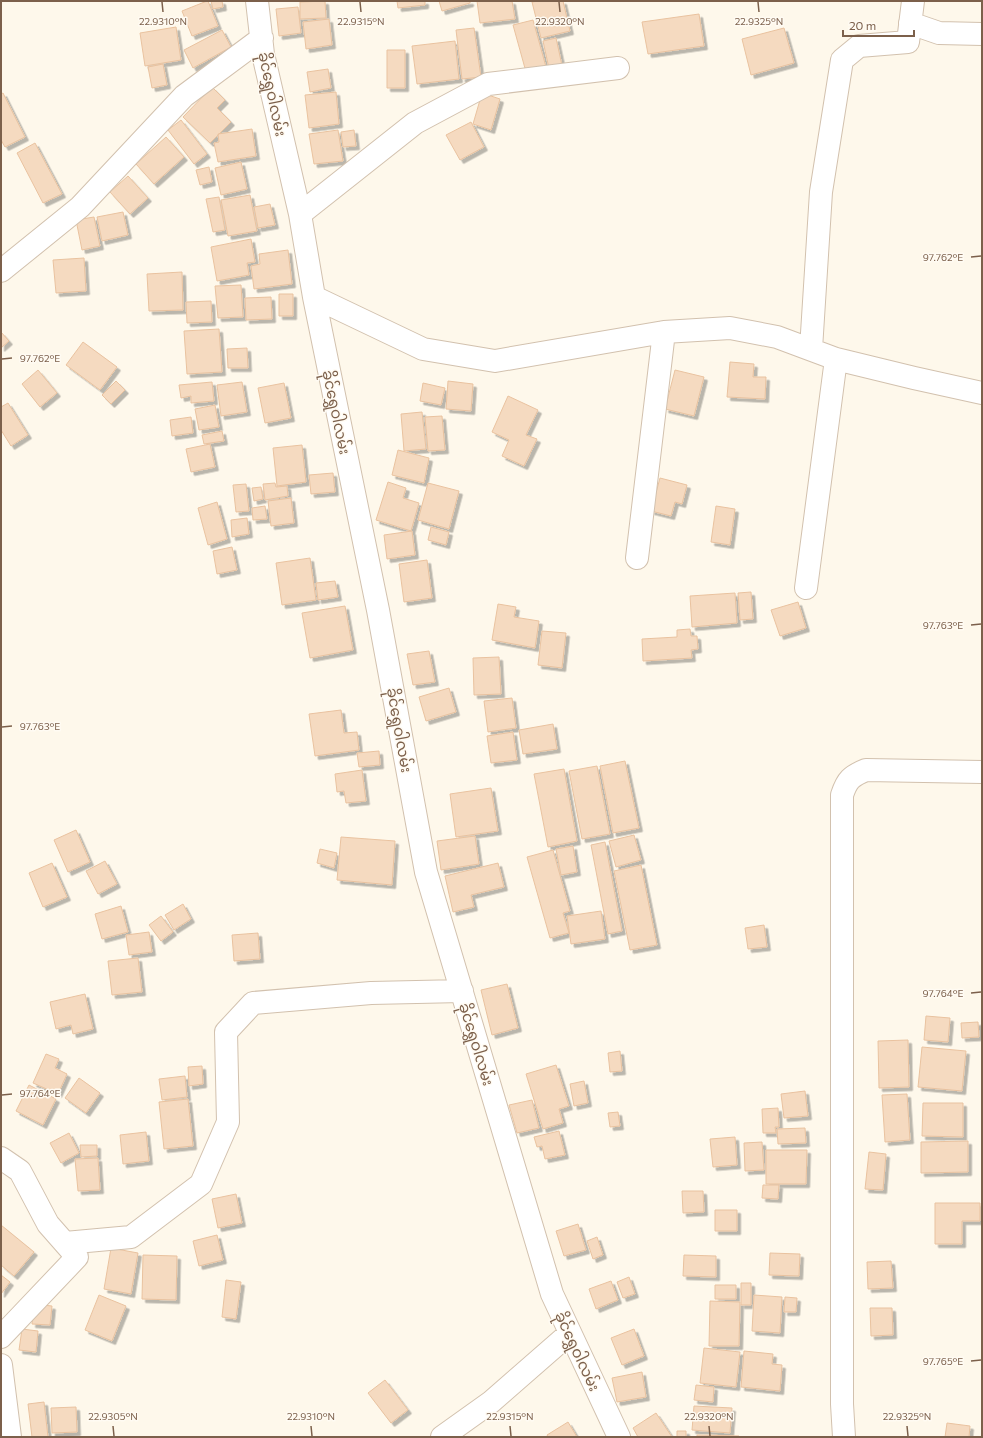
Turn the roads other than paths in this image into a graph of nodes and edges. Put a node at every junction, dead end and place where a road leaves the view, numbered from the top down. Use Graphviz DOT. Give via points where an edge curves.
graph roads {
  1 [pos="258,1"];
  2 [pos="913,1"];
  3 [pos="910,23"];
  4 [pos="982,34"];
  5 [pos="262,38"];
  6 [pos="618,68"];
  7 [pos="300,214"];
  8 [pos="1,271"];
  9 [pos="314,297"];
  10 [pos="664,332"];
  11 [pos="811,349"];
  12 [pos="836,359"];
  13 [pos="982,393"];
  14 [pos="636,558"];
  15 [pos="806,588"];
  16 [pos="982,772"];
  17 [pos="462,992"];
  18 [pos="1,1158"];
  19 [pos="65,1243"];
  20 [pos="570,1333"];
  21 [pos="1,1337"];
  22 [pos="1,1365"];
  23 [pos="10,1437"];
  24 [pos="442,1437"];
  25 [pos="619,1437"];
  26 [pos="844,1437"];
  1 -- 5 [label="street, ခိုင်ရွှေဝါလမ်း"];
  2 -- 3 [label="street"];
  3 -- 4 [label="street" via="939,33"];
  3 -- 11 [label="street" via="908,42 859,46 842,60 821,192"];
  5 -- 7 [label="street, ခိုင်ရွှေဝါလမ်း" via="263,54"];
  5 -- 8 [label="street" via="184,96 80,207"];
  6 -- 7 [label="street" via="488,84 415,123"];
  7 -- 9 [label="street, ခိုင်ရွှေဝါလမ်း"];
  9 -- 10 [label="street" via="423,349 495,361"];
  9 -- 17 [label="street, ခိုင်ရွှေဝါလမ်း" via="379,618 426,872"];
  10 -- 11 [label="street" via="730,328 777,337"];
  10 -- 14 [label="street"];
  11 -- 12 [label="street"];
  12 -- 13 [label="street"];
  12 -- 15 [label="street"];
  16 -- 26 [label="street" via="866,770 854,774 846,783 842,795"];
  17 -- 19 [label="street" via="371,993 253,1003 226,1032 228,1122 201,1184 132,1237"];
  17 -- 20 [label="street, ခိုင်ရွှေဝါလမ်း" via="552,1294"];
  18 -- 19 [label="street" via="20,1171 48,1224"];
  19 -- 21 [label="street" via="77,1257"];
  20 -- 24 [label="street" via="491,1402"];
  20 -- 25 [label="street, ခိုင်ရွှေဝါလမ်း"];
  22 -- 23 [label="street"];
}
